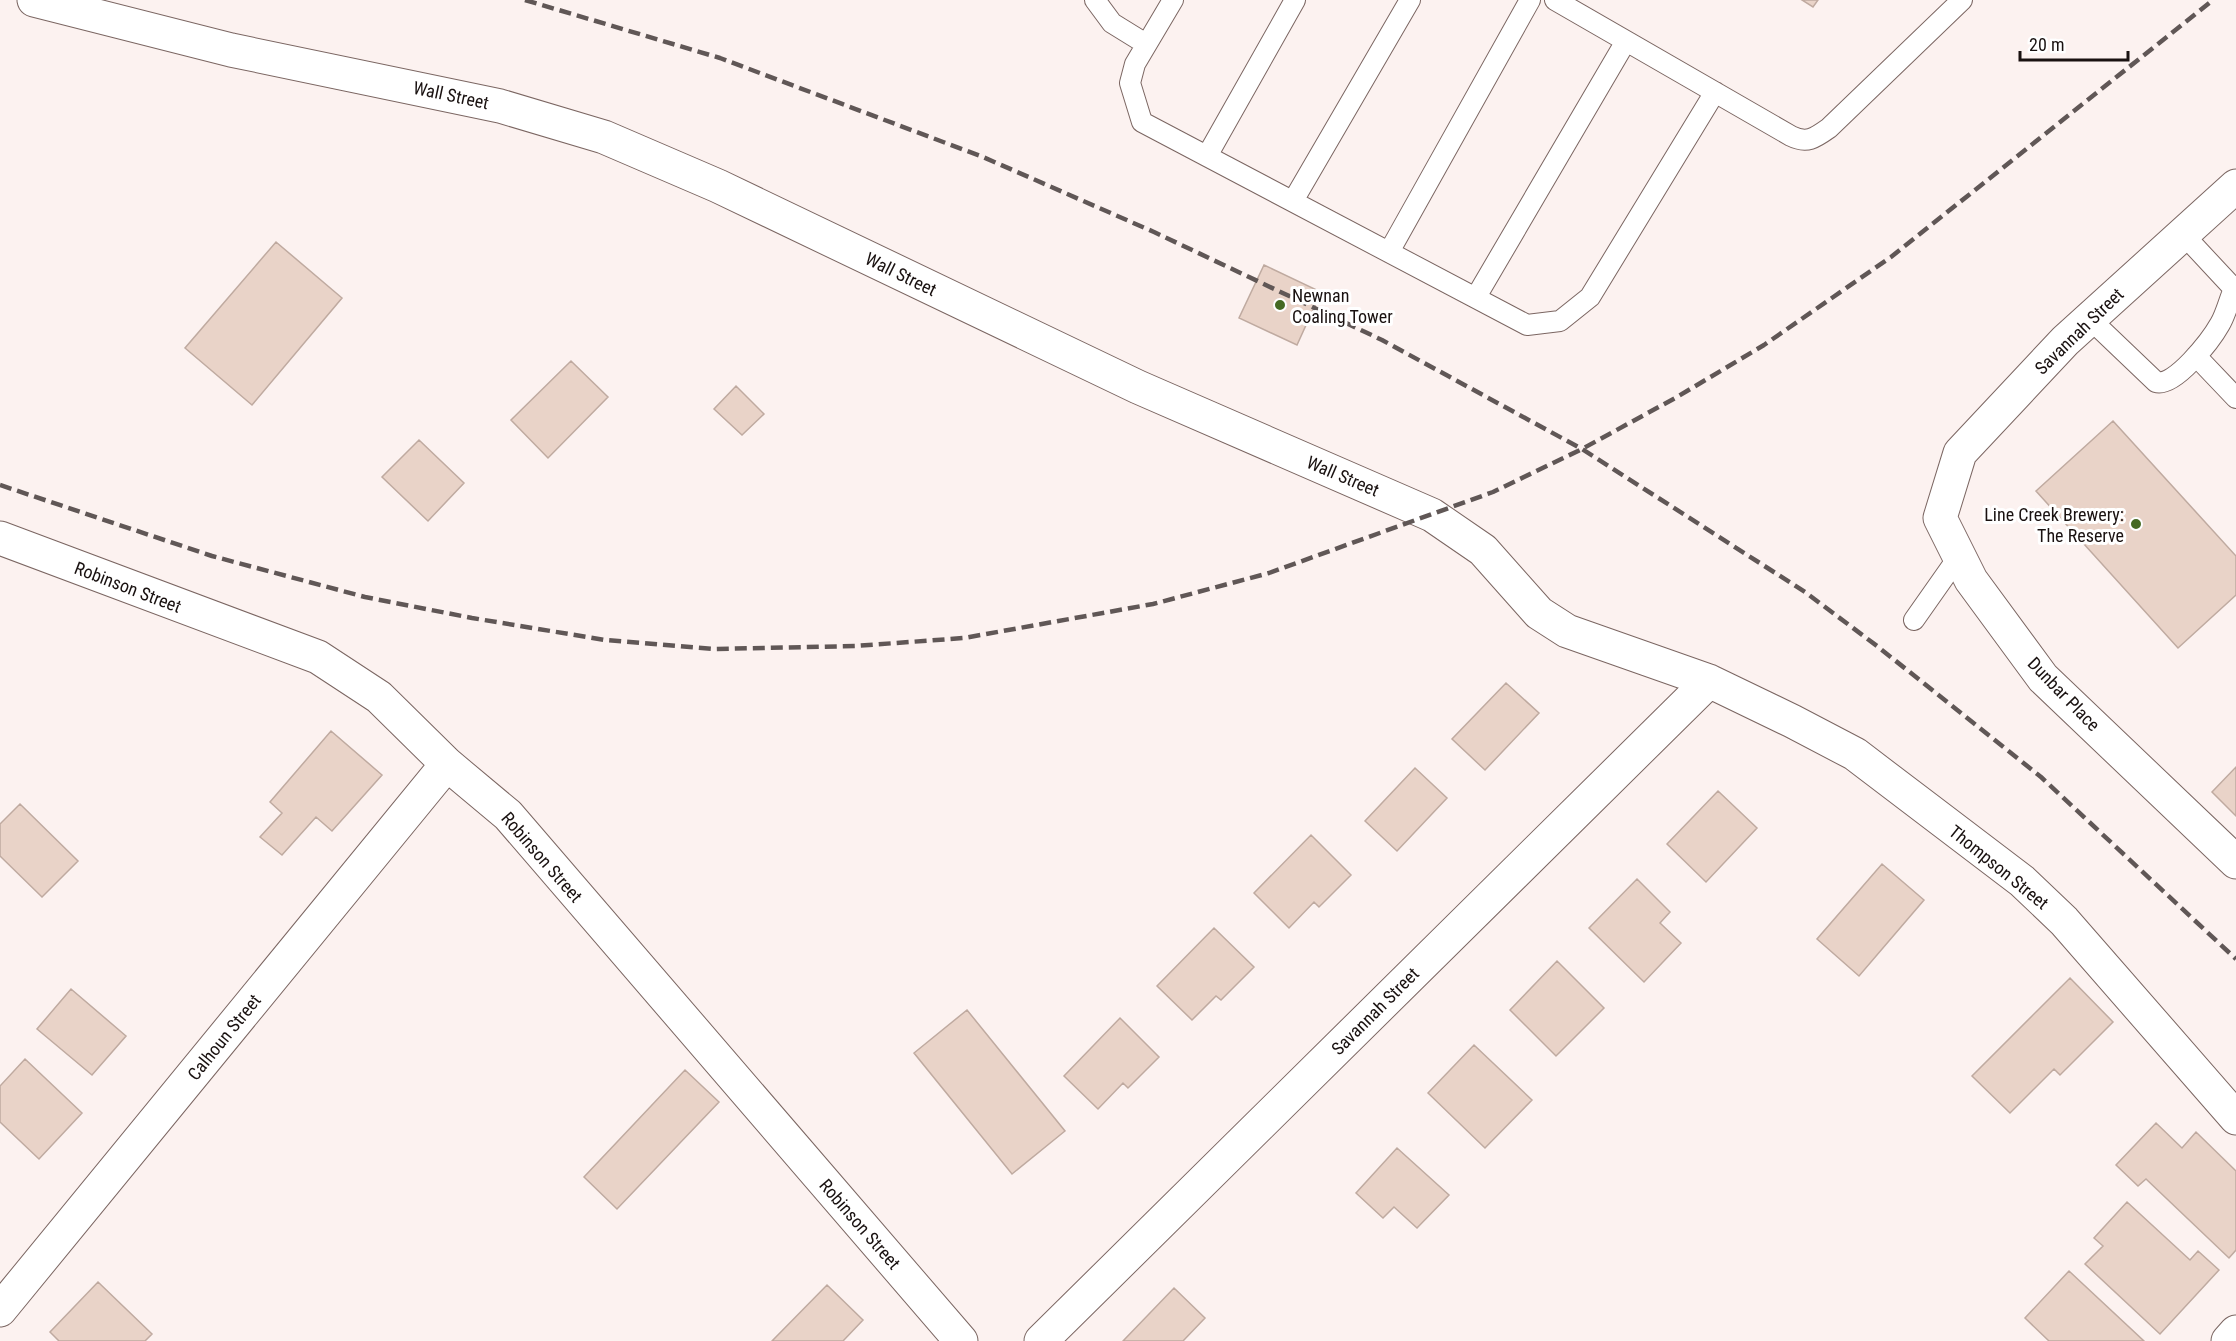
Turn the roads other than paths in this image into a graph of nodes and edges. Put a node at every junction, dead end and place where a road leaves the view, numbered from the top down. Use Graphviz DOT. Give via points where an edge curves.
graph roads {
  1 [pos="34,0"];
  2 [pos="1095,0"];
  3 [pos="1173,0"];
  4 [pos="1295,0"];
  5 [pos="1410,0"];
  6 [pos="1530,0"];
  7 [pos="1555,0"];
  8 [pos="1962,0"];
  9 [pos="1626,41"];
  10 [pos="1146,44"];
  11 [pos="1715,92"];
  12 [pos="1207,156"];
  13 [pos="2236,186"];
  14 [pos="1293,201"];
  15 [pos="2183,234"];
  16 [pos="1389,252"];
  17 [pos="2235,290"];
  18 [pos="1476,297"];
  19 [pos="2090,319"];
  20 [pos="2196,356"];
  21 [pos="2236,398"];
  22 [pos="1948,495"];
  23 [pos="2,542"];
  24 [pos="1959,556"];
  25 [pos="1914,620"];
  26 [pos="1709,681"];
  27 [pos="447,764"];
  28 [pos="2236,862"];
  29 [pos="2236,1118"];
  30 [pos="0,1311"];
  31 [pos="2236,1332"];
  32 [pos="962,1341"];
  33 [pos="1041,1341"];
  34 [pos="2228,1341"];
  1 -- 26 [label="street, Wall Street" via="231,50 500,106 604,137 718,186 1138,387 1432,515 1483,550 1539,613 1567,631"];
  2 -- 10 [label="lane" via="1112,23"];
  3 -- 10 [label="lane"];
  4 -- 12 [label="lane"];
  5 -- 14 [label="lane"];
  6 -- 16 [label="lane"];
  7 -- 9 [label="lane"];
  8 -- 11 [label="lane" via="1829,129 1812,140 1799,140"];
  9 -- 11 [label="lane"];
  9 -- 18 [label="lane"];
  10 -- 12 [label="lane" via="1130,82 1142,122"];
  11 -- 18 [label="lane" via="1590,297 1560,321 1527,325"];
  12 -- 14 [label="lane"];
  13 -- 15 [label="street, Savannah Street"];
  14 -- 16 [label="lane"];
  15 -- 17 [label="lane"];
  15 -- 19 [label="street, Savannah Street"];
  16 -- 18 [label="lane"];
  17 -- 20 [label="lane" via="2220,324"];
  19 -- 20 [label="lane" via="2156,382 2171,380"];
  19 -- 22 [label="street, Savannah Street" via="1960,453"];
  20 -- 21 [label="lane"];
  22 -- 24 [label="street, Dunbar Place" via="1940,518"];
  23 -- 27 [label="street, Robinson Street" via="318,657 379,697"];
  24 -- 25 [label="lane"];
  24 -- 28 [label="street, Dunbar Place" via="1971,580 2043,678"];
  26 -- 29 [label="street, Thompson Street" via="1854,754 2022,881 2101,960"];
  26 -- 33 [label="street, Savannah Street"];
  27 -- 30 [label="street, Calhoun Street"];
  27 -- 32 [label="street, Robinson Street" via="508,815"];
  31 -- 34 [label="street"];
}
